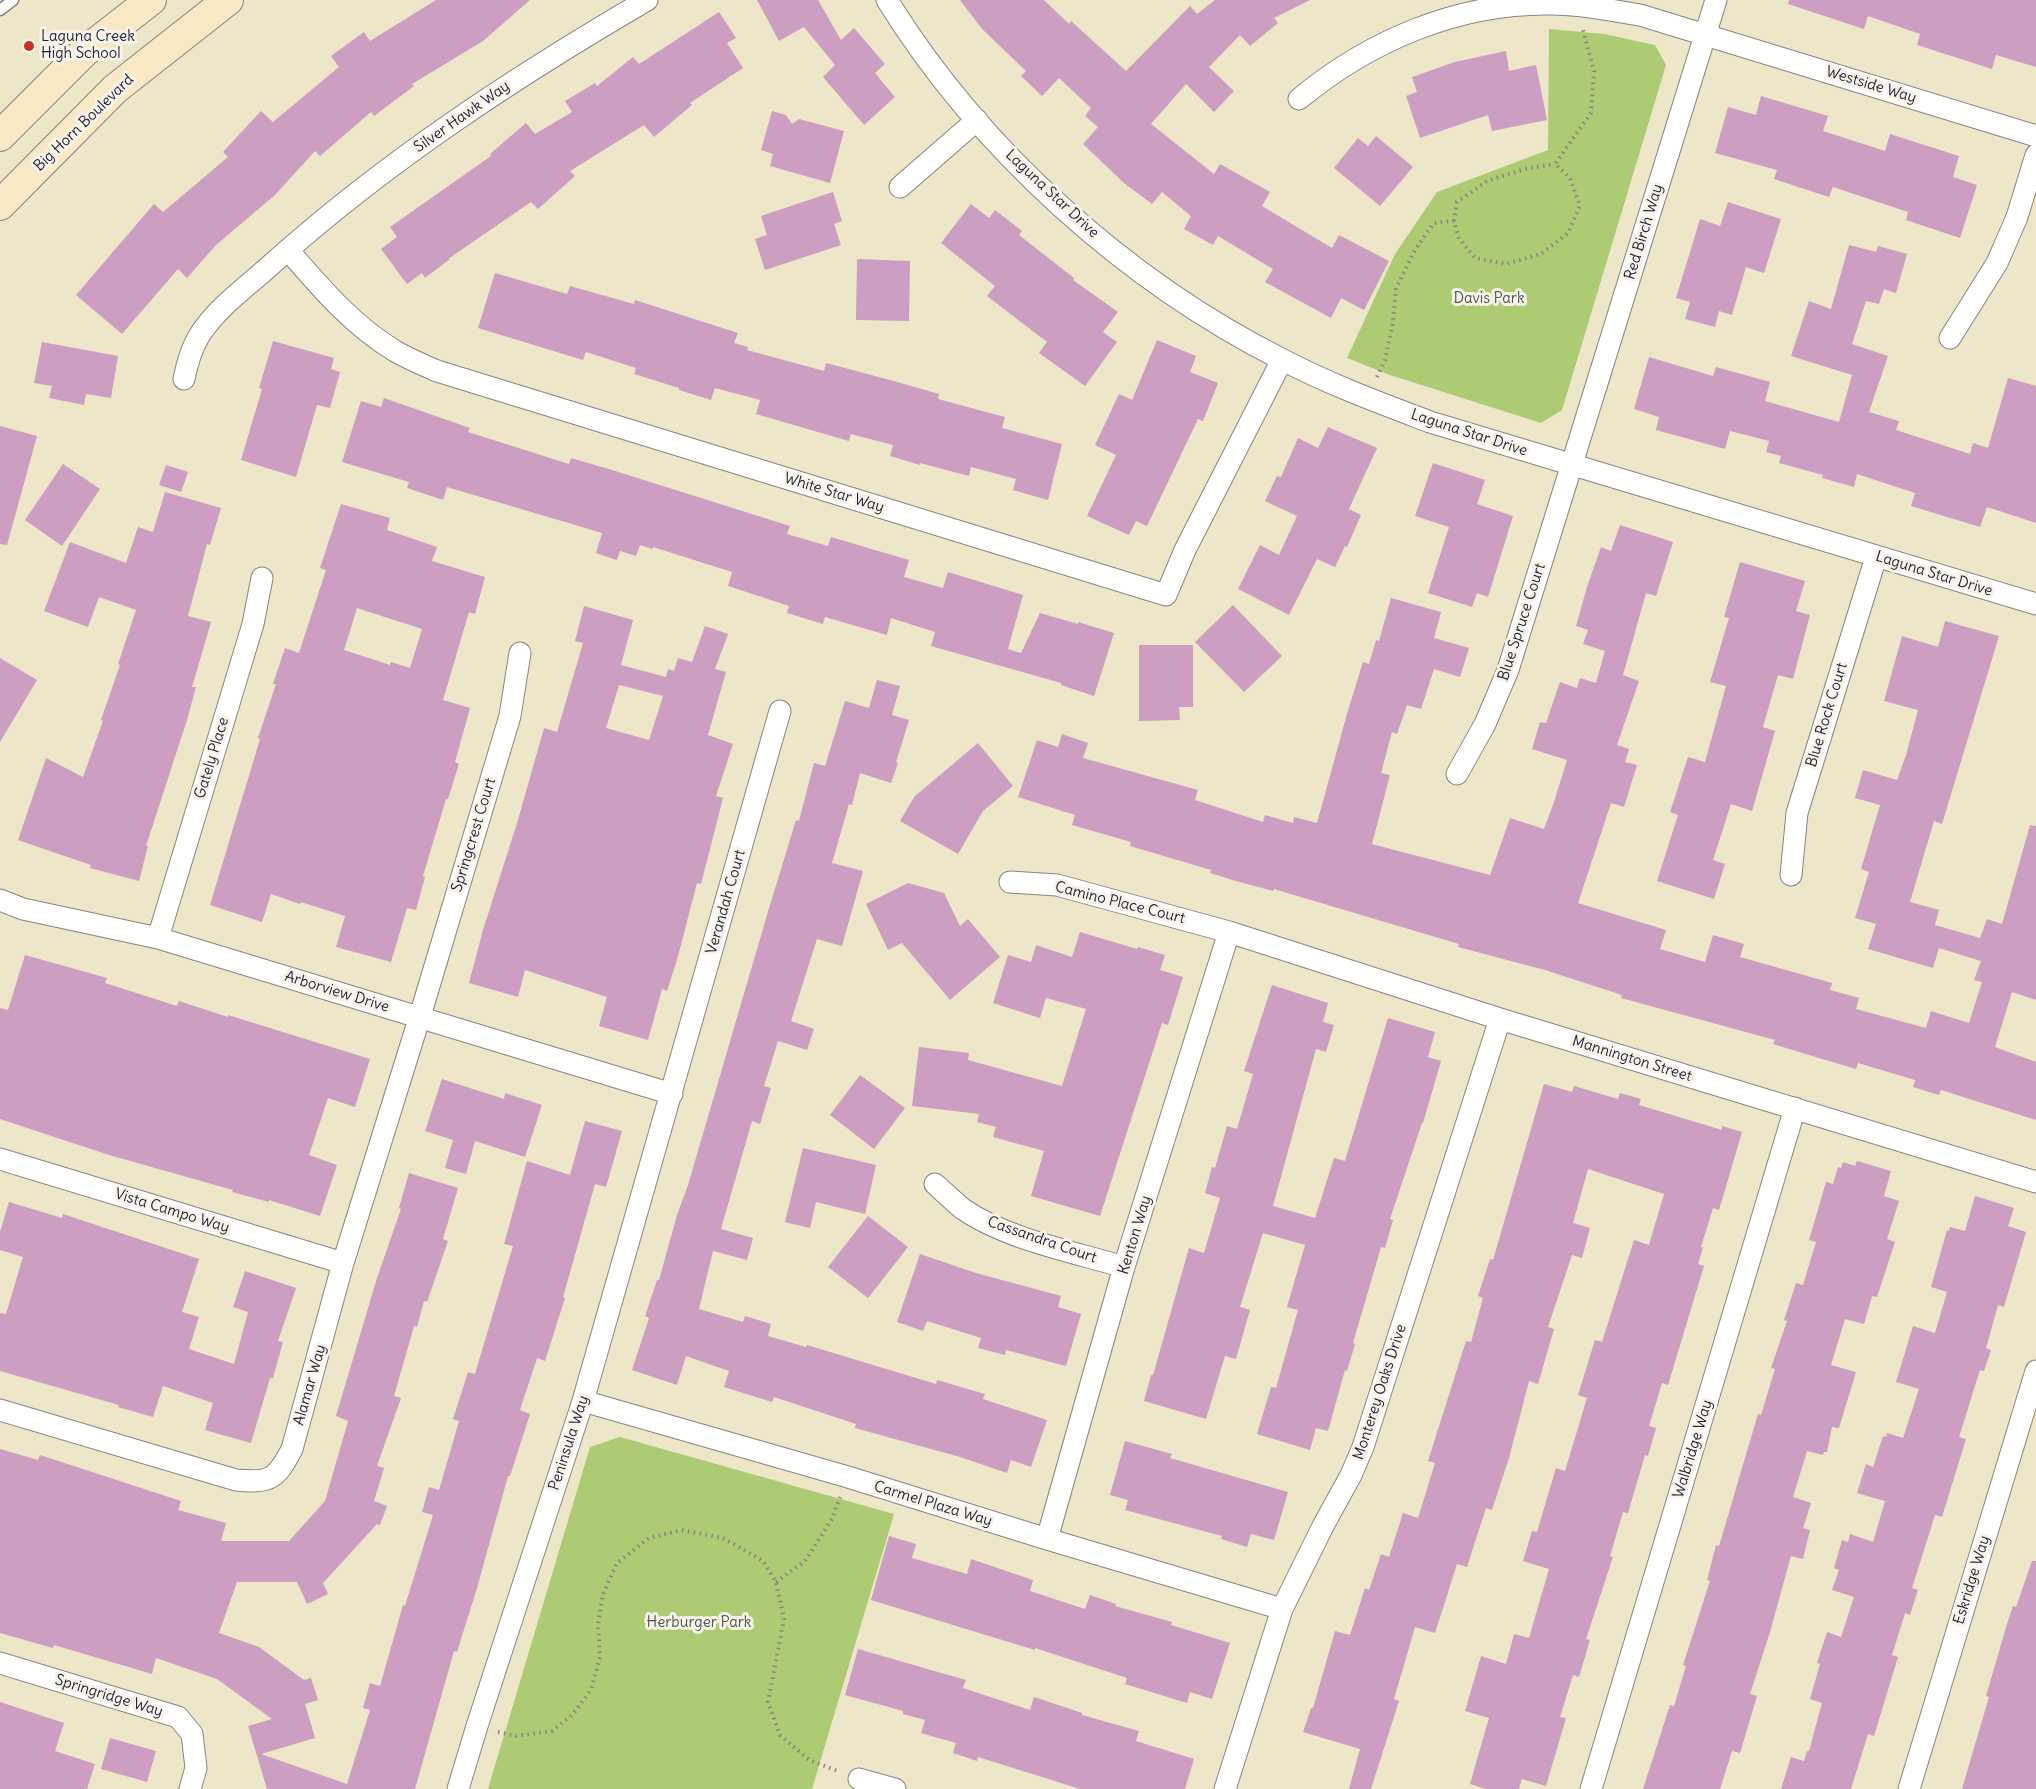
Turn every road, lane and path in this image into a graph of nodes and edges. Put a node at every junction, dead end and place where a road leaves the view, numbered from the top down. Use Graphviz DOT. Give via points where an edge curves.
graph roads {
  1 [pos="14,0"];
  2 [pos="151,0"];
  3 [pos="228,0"];
  4 [pos="647,0"];
  5 [pos="887,0"];
  6 [pos="1716,0"];
  7 [pos="1579,6"];
  8 [pos="0,10"];
  9 [pos="1706,35"];
  10 [pos="1299,99"];
  11 [pos="977,120"];
  12 [pos="0,136"];
  13 [pos="2036,136"];
  14 [pos="2036,155"];
  15 [pos="1555,164"];
  16 [pos="900,187"];
  17 [pos="0,205"];
  18 [pos="1454,221"];
  19 [pos="288,250"];
  20 [pos="1950,338"];
  21 [pos="1282,360"];
  22 [pos="184,379"];
  23 [pos="1366,398"];
  24 [pos="1573,465"];
  25 [pos="1876,557"];
  26 [pos="262,578"];
  27 [pos="2036,604"];
  28 [pos="520,653"];
  29 [pos="780,711"];
  30 [pos="1456,774"];
  31 [pos="1791,875"];
  32 [pos="1010,882"];
  33 [pos="0,900"];
  34 [pos="1229,932"];
  35 [pos="158,938"];
  36 [pos="420,1016"];
  37 [pos="1500,1019"];
  38 [pos="672,1094"];
  39 [pos="1796,1108"];
  40 [pos="0,1159"];
  41 [pos="2036,1182"];
  42 [pos="935,1184"];
  43 [pos="343,1263"];
  44 [pos="1124,1267"];
  45 [pos="2036,1371"];
  46 [pos="583,1401"];
  47 [pos="0,1410"];
  48 [pos="848,1477"];
  49 [pos="1047,1539"];
  50 [pos="776,1582"];
  51 [pos="1282,1609"];
  52 [pos="0,1663"];
  53 [pos="477,1726"];
  54 [pos="859,1779"];
  55 [pos="190,1789"];
  56 [pos="458,1789"];
  57 [pos="895,1789"];
  58 [pos="1225,1789"];
  59 [pos="1591,1789"];
  60 [pos="1909,1789"];
  1 -- 8 [label="lane"];
  2 -- 12 [label="main road" via="83,53"];
  3 -- 17 [label="main road, Big Horn Boulevard" via="115,89"];
  4 -- 19 [label="street, Silver Hawk Way" via="472,108 380,175"];
  5 -- 11 [label="street, Laguna Star Drive" via="935,70"];
  6 -- 9 [label="street, Red Birch Way"];
  7 -- 9 [label="street, Westside Way" via="1640,15"];
  7 -- 10 [label="street, Westside Way" via="1503,7 1448,18 1405,33 1352,59"];
  7 -- 15 [label="path" via="1594,71 1591,113"];
  9 -- 13 [label="street, Westside Way"];
  9 -- 24 [label="street, Red Birch Way"];
  11 -- 16 [label="street"];
  11 -- 21 [label="street, Laguna Star Drive" via="1045,192 1112,250 1214,322"];
  14 -- 20 [label="street" via="2017,217 1997,263"];
  15 -- 18 [label="path" via="1487,181 1458,202"];
  15 -- 18 [label="path" via="1570,178 1580,206 1568,232 1541,254 1506,264 1475,258 1459,238"];
  18 -- 23 [label="path" via="1434,223 1396,288 1385,360"];
  19 -- 21 [label="street, White Star Way" via="344,312 371,335 437,371 1166,595"];
  19 -- 22 [label="street, Silver Hawk Way" via="212,318 198,337"];
  21 -- 23 [label="street, Laguna Star Drive"];
  23 -- 24 [label="street, Laguna Star Drive" via="1430,422"];
  24 -- 25 [label="street, Laguna Star Drive"];
  24 -- 30 [label="street, Blue Spruce Court" via="1508,670 1485,724"];
  25 -- 27 [label="street, Laguna Star Drive"];
  25 -- 31 [label="street, Blue Rock Court" via="1797,813"];
  26 -- 35 [label="street, Gately Place" via="253,624"];
  28 -- 36 [label="street, Springcrest Court" via="510,716"];
  29 -- 38 [label="street, Verandah Court"];
  32 -- 34 [label="street, Camino Place Court" via="1057,885"];
  33 -- 35 [label="street, Arborview Drive" via="23,909"];
  34 -- 37 [label="street, Mannington Street"];
  34 -- 44 [label="street, Kenton Way"];
  35 -- 36 [label="street, Arborview Drive"];
  36 -- 38 [label="street, Arborview Drive"];
  36 -- 43 [label="street, Alamar Way"];
  37 -- 39 [label="street, Mannington Street"];
  37 -- 51 [label="street, Monterey Oaks Drive" via="1363,1447"];
  38 -- 46 [label="street, Peninsula Way"];
  39 -- 41 [label="street, Mannington Street"];
  39 -- 59 [label="street, Walbridge Way"];
  40 -- 43 [label="street, Vista Campo Way"];
  42 -- 44 [label="street, Cassandra Court" via="963,1209 990,1224"];
  43 -- 47 [label="street, Alamar Way" via="292,1449 271,1479 236,1480"];
  44 -- 49 [label="street, Kenton Way"];
  45 -- 60 [label="street, Eskridge Way"];
  46 -- 48 [label="street, Carmel Plaza Way"];
  46 -- 53 [label="street, Peninsula Way"];
  48 -- 49 [label="street, Carmel Plaza Way"];
  48 -- 50 [label="path" via="832,1518 805,1561"];
  49 -- 51 [label="street, Carmel Plaza Way"];
  50 -- 53 [label="path" via="763,1561 723,1538 681,1530 649,1538 617,1563 603,1594 598,1624 600,1657 591,1690 573,1714 552,1731 516,1736"];
  50 -- 54 [label="path" via="784,1619 768,1702 780,1735 809,1760"];
  51 -- 58 [label="street, Monterey Oaks Drive"];
  52 -- 55 [label="street, Springridge Way" via="178,1717 192,1734 196,1768"];
  53 -- 56 [label="street, Peninsula Way"];
  54 -- 57 [label="street"];
}
